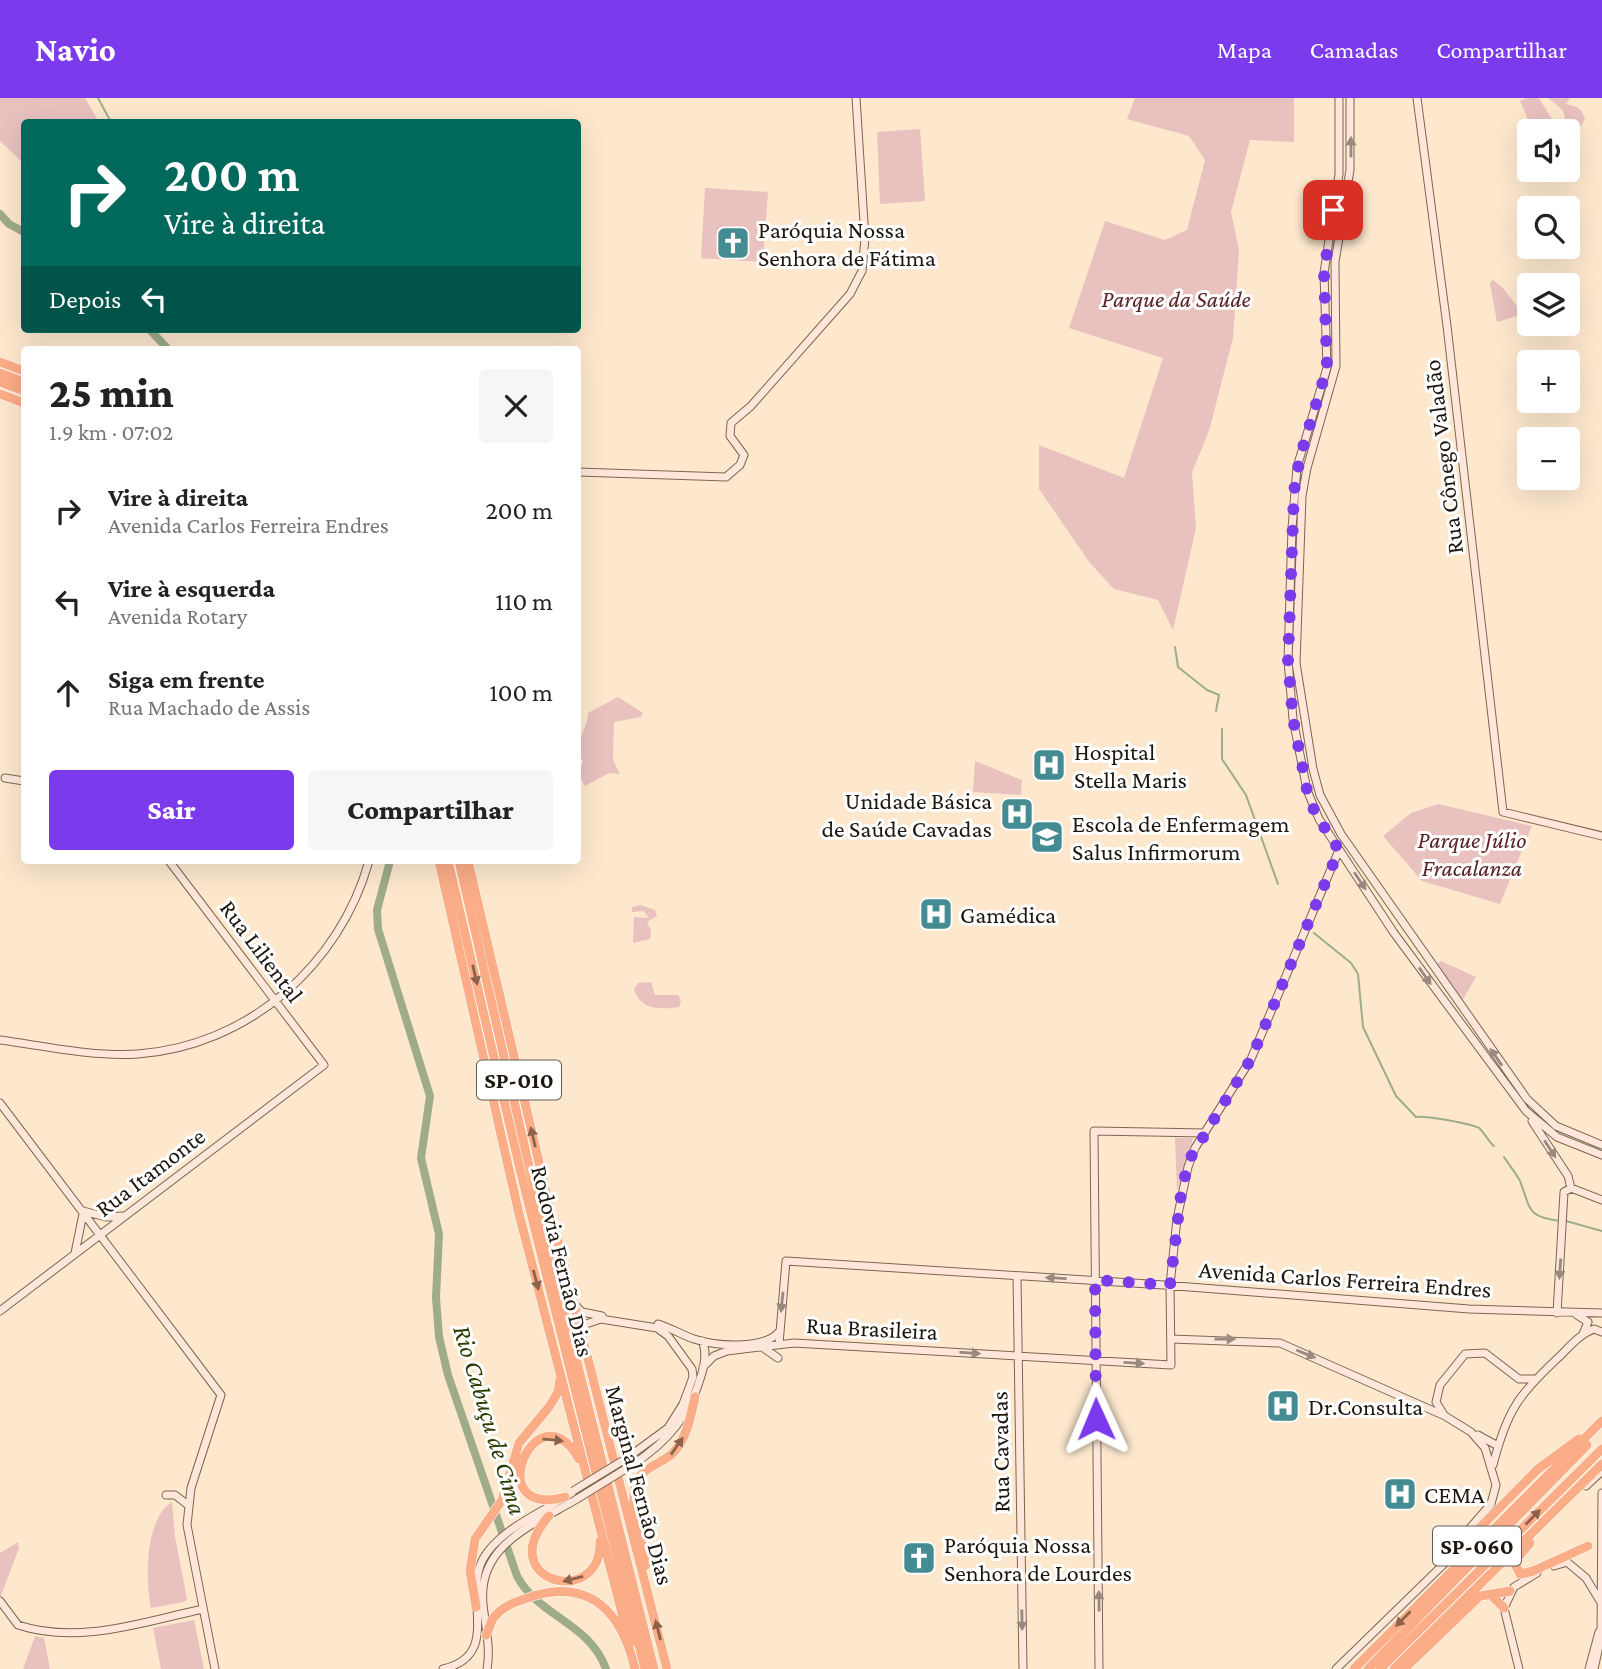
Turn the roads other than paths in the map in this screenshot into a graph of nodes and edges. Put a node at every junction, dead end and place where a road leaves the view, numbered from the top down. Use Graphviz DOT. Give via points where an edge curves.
graph roads {
  1 [pos="856,98"];
  2 [pos="1339,98"];
  3 [pos="1350,98"];
  4 [pos="1417,98"];
  5 [pos="0,362"];
  6 [pos="21,370"];
  7 [pos="0,373"];
  8 [pos="21,381"];
  9 [pos="0,382"];
  10 [pos="21,390"];
  11 [pos="0,394"];
  12 [pos="21,402"];
  13 [pos="581,472"];
  14 [pos="2,779"];
  15 [pos="21,781"];
  16 [pos="1602,836"];
  17 [pos="1339,850"];
  18 [pos="171,864"];
  19 [pos="368,864"];
  20 [pos="440,864"];
  21 [pos="449,864"];
  22 [pos="460,864"];
  23 [pos="469,864"];
  24 [pos="1321,897"];
  25 [pos="1314,911"];
  26 [pos="1438,956"];
  27 [pos="1433,968"];
  28 [pos="276,1001"];
  29 [pos="0,1040"];
  30 [pos="324,1065"];
  31 [pos="0,1103"];
  32 [pos="1526,1111"];
  33 [pos="1205,1133"];
  34 [pos="1602,1145"];
  35 [pos="1602,1155"];
  36 [pos="1173,1188"];
  37 [pos="1568,1188"];
  38 [pos="1182,1189"];
  39 [pos="1602,1200"];
  40 [pos="82,1211"];
  41 [pos="519,1213"];
  42 [pos="124,1216"];
  43 [pos="100,1234"];
  44 [pos="539,1246"];
  45 [pos="74,1254"];
  46 [pos="1017,1276"];
  47 [pos="1095,1280"];
  48 [pos="1170,1285"];
  49 [pos="571,1298"];
  50 [pos="0,1311"];
  51 [pos="1557,1313"];
  52 [pos="1602,1313"];
  53 [pos="1575,1314"];
  54 [pos="1589,1314"];
  55 [pos="569,1328"];
  56 [pos="1602,1329"];
  57 [pos="780,1331"];
  58 [pos="1582,1335"];
  59 [pos="1171,1339"];
  60 [pos="698,1340"];
  61 [pos="779,1344"];
  62 [pos="584,1348"];
  63 [pos="764,1349"];
  64 [pos="683,1356"];
  65 [pos="1017,1356"];
  66 [pos="778,1357"];
  67 [pos="1094,1361"];
  68 [pos="703,1367"];
  69 [pos="560,1371"];
  70 [pos="1520,1379"];
  71 [pos="1534,1379"];
  72 [pos="593,1384"];
  73 [pos="1440,1385"];
  74 [pos="1521,1393"];
  75 [pos="695,1397"];
  76 [pos="1425,1409"];
  77 [pos="1445,1416"];
  78 [pos="1602,1421"];
  79 [pos="1602,1430"];
  80 [pos="1471,1432"];
  81 [pos="1589,1437"];
  82 [pos="1498,1446"];
  83 [pos="1602,1449"];
  84 [pos="630,1462"];
  85 [pos="1492,1467"];
  86 [pos="585,1468"];
  87 [pos="1598,1470"];
  88 [pos="1602,1493"];
  89 [pos="166,1495"];
  90 [pos="572,1496"];
  91 [pos="1602,1499"];
  92 [pos="188,1505"];
  93 [pos="549,1516"];
  94 [pos="1601,1517"];
  95 [pos="600,1525"];
  96 [pos="1601,1532"];
  97 [pos="513,1534"];
  98 [pos="498,1546"];
  99 [pos="1588,1546"];
  100 [pos="1450,1559"];
  101 [pos="1575,1566"];
  102 [pos="1601,1573"];
  103 [pos="1586,1578"];
  104 [pos="648,1591"];
  105 [pos="1510,1591"];
  106 [pos="1489,1594"];
  107 [pos="1600,1601"];
  108 [pos="1,1604"];
  109 [pos="476,1607"];
  110 [pos="1504,1608"];
  111 [pos="203,1609"];
  112 [pos="1600,1632"];
  113 [pos="486,1635"];
  114 [pos="630,1644"];
  115 [pos="463,1662"];
  116 [pos="215,1669"];
  117 [pos="443,1669"];
  118 [pos="470,1669"];
  119 [pos="487,1669"];
  120 [pos="635,1669"];
  121 [pos="645,1669"];
  122 [pos="654,1669"];
  123 [pos="667,1669"];
  124 [pos="1023,1669"];
  125 [pos="1099,1669"];
  126 [pos="1336,1669"];
  127 [pos="1353,1669"];
  128 [pos="1368,1669"];
  129 [pos="1380,1669"];
  130 [pos="1394,1669"];
  131 [pos="1404,1669"];
  132 [pos="1519,1669"];
  133 [pos="1589,1669"];
  134 [pos="1594,1669"];
  1 -- 13 [label="street" via="865,237 862,271 842,303 751,406 734,419 730,436 744,458 726,477"];
  2 -- 17 [label="street" via="1339,174 1324,273 1327,368 1296,477 1288,661 1293,719 1307,790 1315,813"];
  27 -- 3 [label="street, one-way" via="1323,802 1313,769 1296,663 1303,485 1336,366 1335,262 1350,170"];
  4 -- 16 [label="street, Rua Cônego Valadão" via="1503,812"];
  5 -- 6 [label="highway"];
  7 -- 8 [label="highway"];
  9 -- 10 [label="highway"];
  11 -- 12 [label="highway"];
  14 -- 15 [label="street"];
  17 -- 24 [label="street"];
  17 -- 32 [label="street, one-way" via="1456,1020"];
  18 -- 28 [label="street, Rua Liliental"];
  19 -- 28 [label="street" via="335,938"];
  20 -- 41 [label="highway, Marginal Fernão Dias / SP-010"];
  21 -- 44 [label="highway, Rodovia Fernão Dias / SP-010, one-way"];
  22 -- 55 [label="highway, Rodovia Fernão Dias / SP-010"];
  49 -- 23 [label="highway, Marginal Fernão Dias / SP-010, one-way"];
  24 -- 25 [label="street"];
  24 -- 25 [label="street" via="1322,906"];
  25 -- 33 [label="street" via="1251,1059"];
  26 -- 27 [label="street"];
  34 -- 27 [label="street, one-way" via="1556,1126 1535,1107"];
  28 -- 29 [label="street" via="219,1035 147,1053"];
  28 -- 30 [label="street, Rua Liliental"];
  30 -- 42 [label="street, Rua Itamonte"];
  31 -- 40 [label="street"];
  32 -- 35 [label="street" via="1558,1137"];
  32 -- 37 [label="street, one-way" via="1568,1176"];
  33 -- 38 [label="street" via="1191,1157"];
  33 -- 47 [label="street" via="1094,1131"];
  36 -- 38 [label="street"];
  37 -- 39 [label="street"];
  37 -- 51 [label="street, one-way"];
  38 -- 48 [label="street"];
  40 -- 42 [label="street"];
  40 -- 43 [label="street"];
  40 -- 45 [label="street"];
  41 -- 44 [label="highway"];
  41 -- 69 [label="highway, Marginal Fernão Dias / SP-010, one-way"];
  42 -- 43 [label="street, Rua Itamonte"];
  43 -- 45 [label="street, Rua Itamonte"];
  43 -- 92 [label="street" via="221,1395"];
  44 -- 121 [label="highway, Rodovia Fernão Dias / SP-010"];
  45 -- 50 [label="street, Rua Itamonte"];
  47 -- 46 [label="street, Avenida Carlos Ferreira Endres, one-way"];
  46 -- 57 [label="street, Avenida Carlos Ferreira Endres, one-way" via="786,1261"];
  46 -- 65 [label="street, Rua Cavadas"];
  47 -- 48 [label="street, Avenida Carlos Ferreira Endres"];
  47 -- 67 [label="street"];
  48 -- 51 [label="street, Avenida Carlos Ferreira Endres"];
  48 -- 59 [label="street"];
  49 -- 60 [label="street, Rua Brasileira" via="582,1312 662,1325"];
  49 -- 62 [label="highway, Marginal Fernão Dias / SP-010"];
  51 -- 53 [label="street, Avenida Carlos Ferreira Endres"];
  52 -- 54 [label="street, Avenida Carlos Ferreira Endres"];
  53 -- 54 [label="street, Avenida Carlos Ferreira Endres"];
  53 -- 58 [label="street" via="1588,1322"];
  54 -- 56 [label="street"];
  55 -- 72 [label="highway"];
  55 -- 122 [label="highway, Rodovia Fernão Dias / SP-010"];
  56 -- 58 [label="street"];
  57 -- 60 [label="street, Rua Brasileira" via="763,1342"];
  57 -- 61 [label="street"];
  58 -- 71 [label="street"];
  67 -- 59 [label="street, Rua Brasileira, one-way" via="1171,1365"];
  59 -- 76 [label="street, one-way" via="1280,1343"];
  60 -- 64 [label="street" via="685,1345"];
  60 -- 68 [label="street" via="706,1350"];
  61 -- 63 [label="street, Rua Brasileira"];
  61 -- 65 [label="street, Rua Brasileira, one-way"];
  62 -- 64 [label="street" via="584,1326 601,1320 657,1328"];
  62 -- 72 [label="highway, Marginal Fernão Dias / SP-010"];
  63 -- 66 [label="street"];
  63 -- 68 [label="street, Rua Brasileira" via="721,1352"];
  64 -- 84 [label="street" via="693,1377 678,1415"];
  65 -- 67 [label="street, Rua Brasileira"];
  65 -- 124 [label="street, Rua Cavadas, one-way"];
  125 -- 67 [label="street, one-way"];
  68 -- 75 [label="street"];
  69 -- 86 [label="highway, Marginal Fernão Dias / SP-010"];
  69 -- 109 [label="highway" via="555,1398 517,1448 502,1500 475,1539 471,1559"];
  70 -- 71 [label="street"];
  70 -- 73 [label="street" via="1492,1356 1473,1352 1459,1358"];
  70 -- 74 [label="street"];
  71 -- 74 [label="street"];
  72 -- 104 [label="highway, Marginal Fernão Dias / SP-010"];
  73 -- 76 [label="street"];
  73 -- 77 [label="street" via="1436,1405"];
  74 -- 82 [label="street"];
  75 -- 84 [label="street" via="664,1443"];
  104 -- 75 [label="highway, one-way" via="636,1484 680,1444"];
  76 -- 77 [label="street"];
  77 -- 80 [label="street"];
  78 -- 81 [label="highway, SP-060"];
  79 -- 81 [label="highway, SP-060"];
  80 -- 82 [label="street"];
  80 -- 85 [label="street" via="1485,1448"];
  81 -- 100 [label="highway" via="1548,1461"];
  81 -- 127 [label="highway, SP-060, one-way"];
  81 -- 128 [label="highway, SP-060"];
  82 -- 85 [label="street"];
  129 -- 83 [label="highway, SP-060, one-way"];
  84 -- 90 [label="street, bridge"];
  85 -- 100 [label="street" via="1494,1499"];
  90 -- 86 [label="highway, one-way" via="546,1501 529,1493 520,1474 524,1453 536,1441 554,1437 570,1446"];
  86 -- 95 [label="highway, Marginal Fernão Dias / SP-010"];
  87 -- 99 [label="highway" via="1516,1559 1517,1572 1529,1573"];
  87 -- 130 [label="highway, SP-060"];
  88 -- 91 [label="street"];
  89 -- 92 [label="street" via="175,1494"];
  90 -- 93 [label="street"];
  90 -- 97 [label="street"];
  91 -- 94 [label="street"];
  92 -- 111 [label="street" via="188,1535"];
  95 -- 93 [label="highway, one-way" via="599,1556 590,1572 571,1581 557,1581 539,1571 532,1557 535,1533"];
  93 -- 97 [label="street"];
  94 -- 96 [label="street"];
  95 -- 114 [label="highway, Marginal Fernão Dias / SP-010"];
  96 -- 99 [label="street"];
  96 -- 102 [label="street"];
  97 -- 98 [label="street"];
  98 -- 109 [label="street" via="479,1567"];
  98 -- 113 [label="street" via="483,1575"];
  99 -- 101 [label="street" via="1576,1555"];
  100 -- 126 [label="street"];
  101 -- 103 [label="street"];
  101 -- 105 [label="street" via="1558,1564 1522,1580"];
  102 -- 103 [label="street"];
  102 -- 107 [label="street"];
  103 -- 107 [label="street"];
  123 -- 104 [label="highway, Marginal Fernão Dias / SP-010, one-way"];
  105 -- 106 [label="highway"];
  105 -- 110 [label="street"];
  106 -- 110 [label="highway"];
  106 -- 131 [label="highway" via="1477,1599"];
  107 -- 112 [label="street"];
  108 -- 111 [label="street" via="18,1625 79,1634"];
  109 -- 115 [label="street" via="476,1640"];
  110 -- 132 [label="street"];
  111 -- 116 [label="street"];
  112 -- 133 [label="street"];
  112 -- 134 [label="street"];
  113 -- 114 [label="highway" via="495,1616 520,1601 572,1592 612,1613"];
  113 -- 119 [label="street"];
  114 -- 120 [label="highway, Marginal Fernão Dias"];
  115 -- 117 [label="street"];
  115 -- 118 [label="street"];
}
